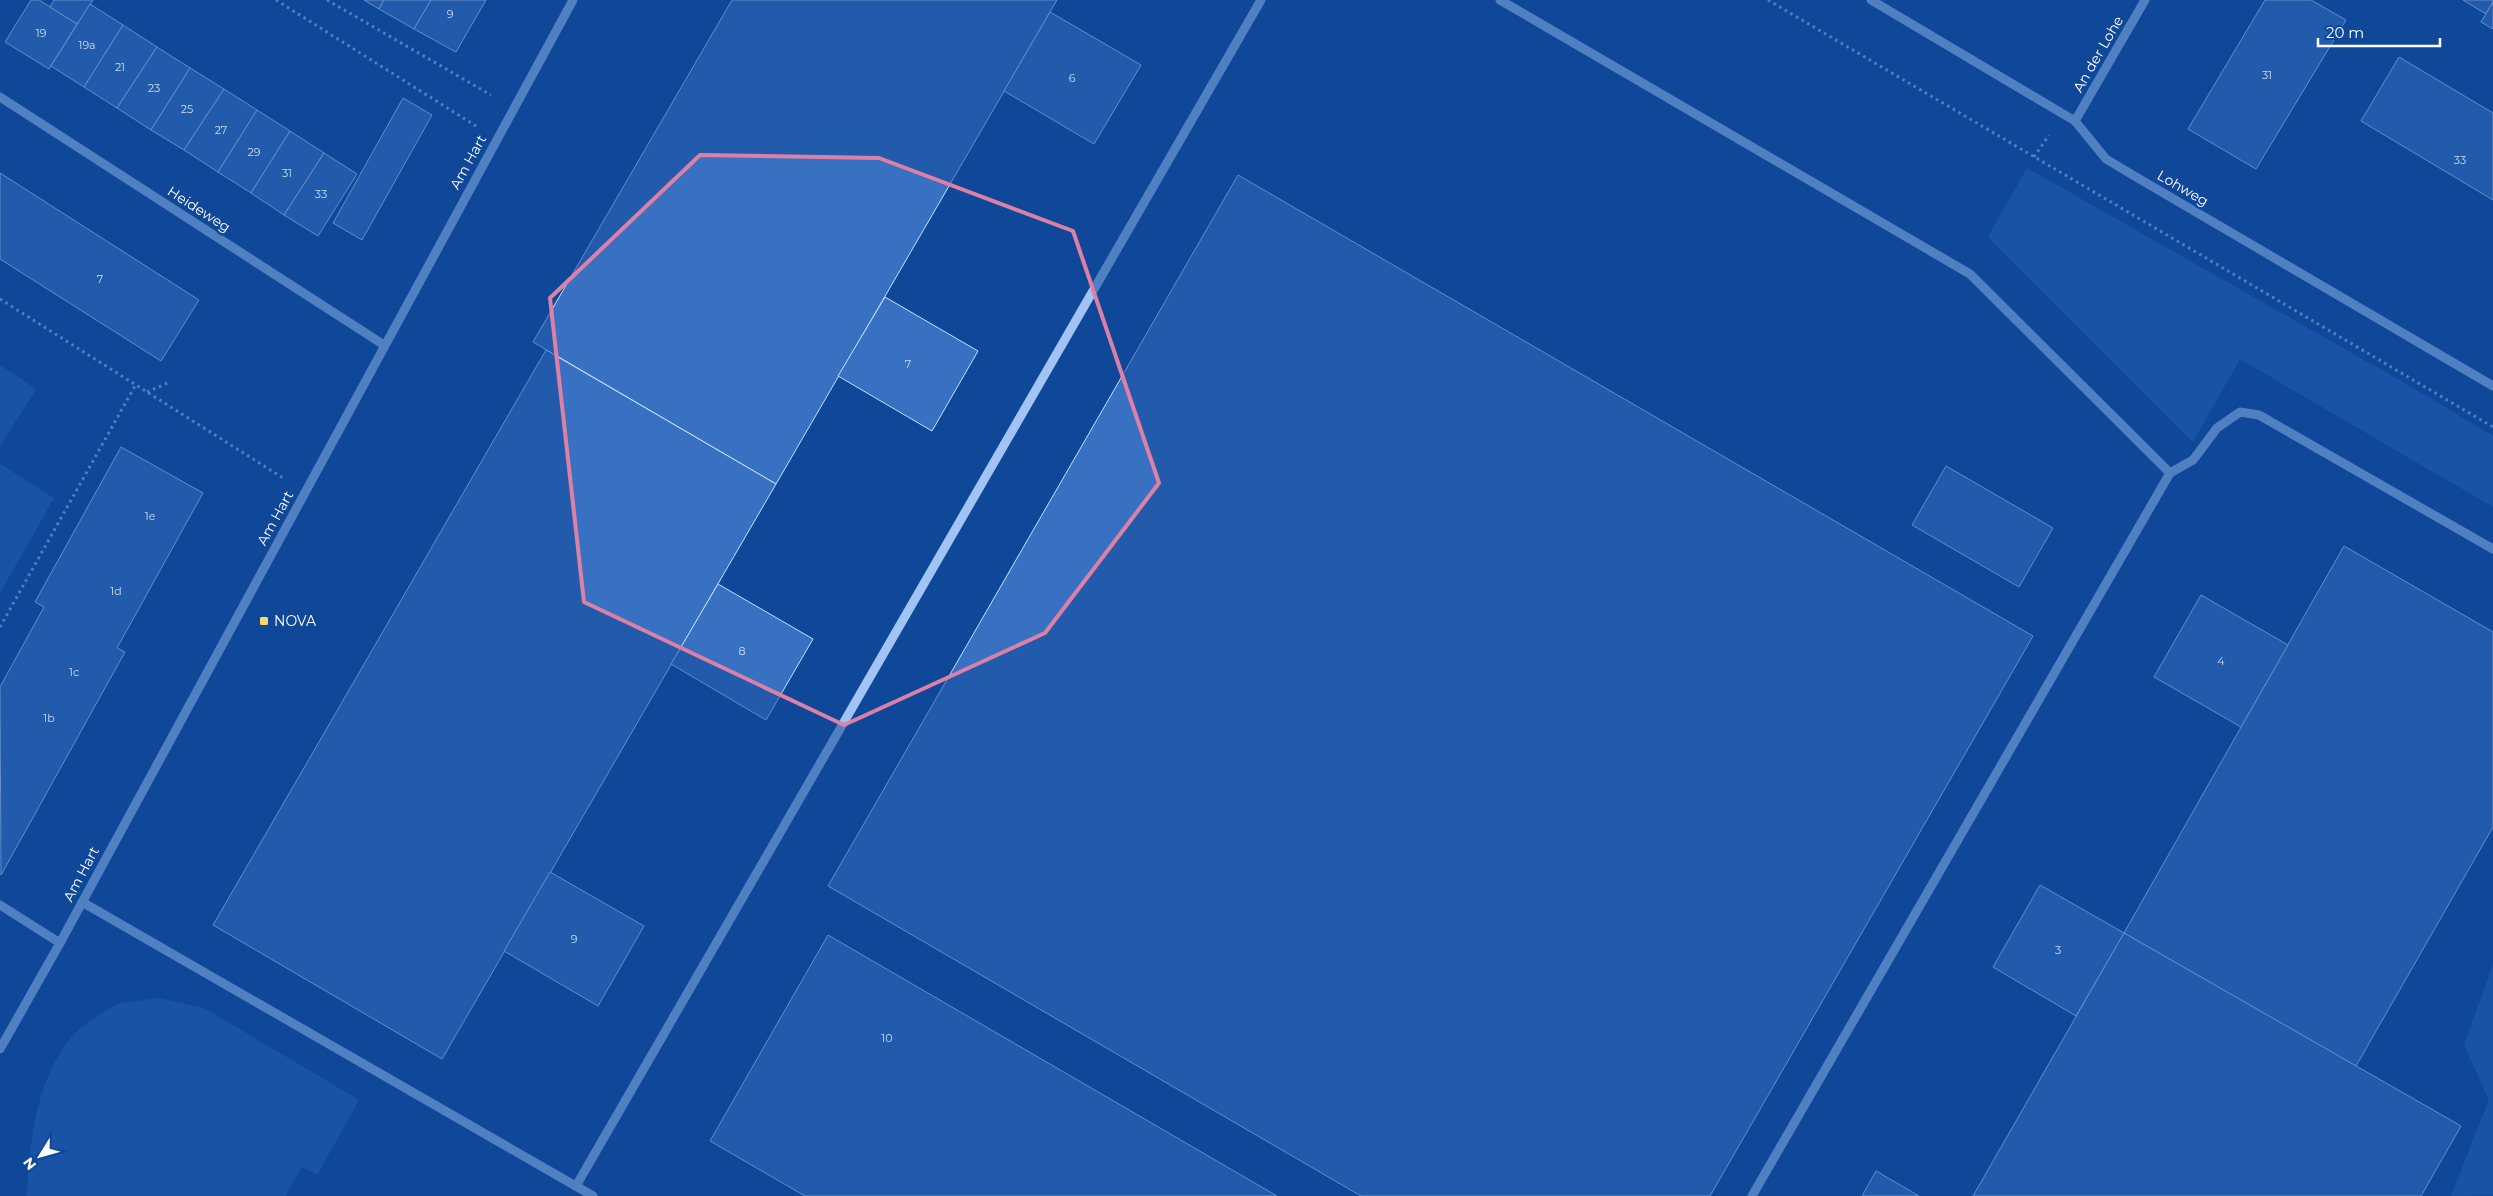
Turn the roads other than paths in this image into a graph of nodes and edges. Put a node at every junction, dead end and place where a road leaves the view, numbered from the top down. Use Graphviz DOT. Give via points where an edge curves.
graph roads {
  1 [pos="573,0"];
  2 [pos="1261,0"];
  3 [pos="1500,0"];
  4 [pos="1871,0"];
  5 [pos="2145,0"];
  6 [pos="0,97"];
  7 [pos="2075,121"];
  8 [pos="384,345"];
  9 [pos="2493,386"];
  10 [pos="2170,473"];
  11 [pos="2493,549"];
  12 [pos="82,902"];
  13 [pos="0,905"];
  14 [pos="60,943"];
  15 [pos="0,1049"];
  16 [pos="576,1186"];
  17 [pos="593,1196"];
  18 [pos="1752,1196"];
  1 -- 8 [label="street, Am Hart"];
  2 -- 16 [label="street"];
  3 -- 10 [label="street" via="1970,274"];
  4 -- 7 [label="street, Lohweg"];
  5 -- 7 [label="street, An der Lohe"];
  6 -- 8 [label="street, Heideweg"];
  7 -- 9 [label="street, Lohweg" via="2106,159"];
  8 -- 12 [label="street, Am Hart"];
  10 -- 11 [label="street" via="2193,460 2217,428 2240,412 2259,415"];
  10 -- 18 [label="street"];
  12 -- 14 [label="street, Am Hart"];
  12 -- 16 [label="street"];
  13 -- 14 [label="street"];
  14 -- 15 [label="street, Am Hart"];
  16 -- 17 [label="street"];
}
